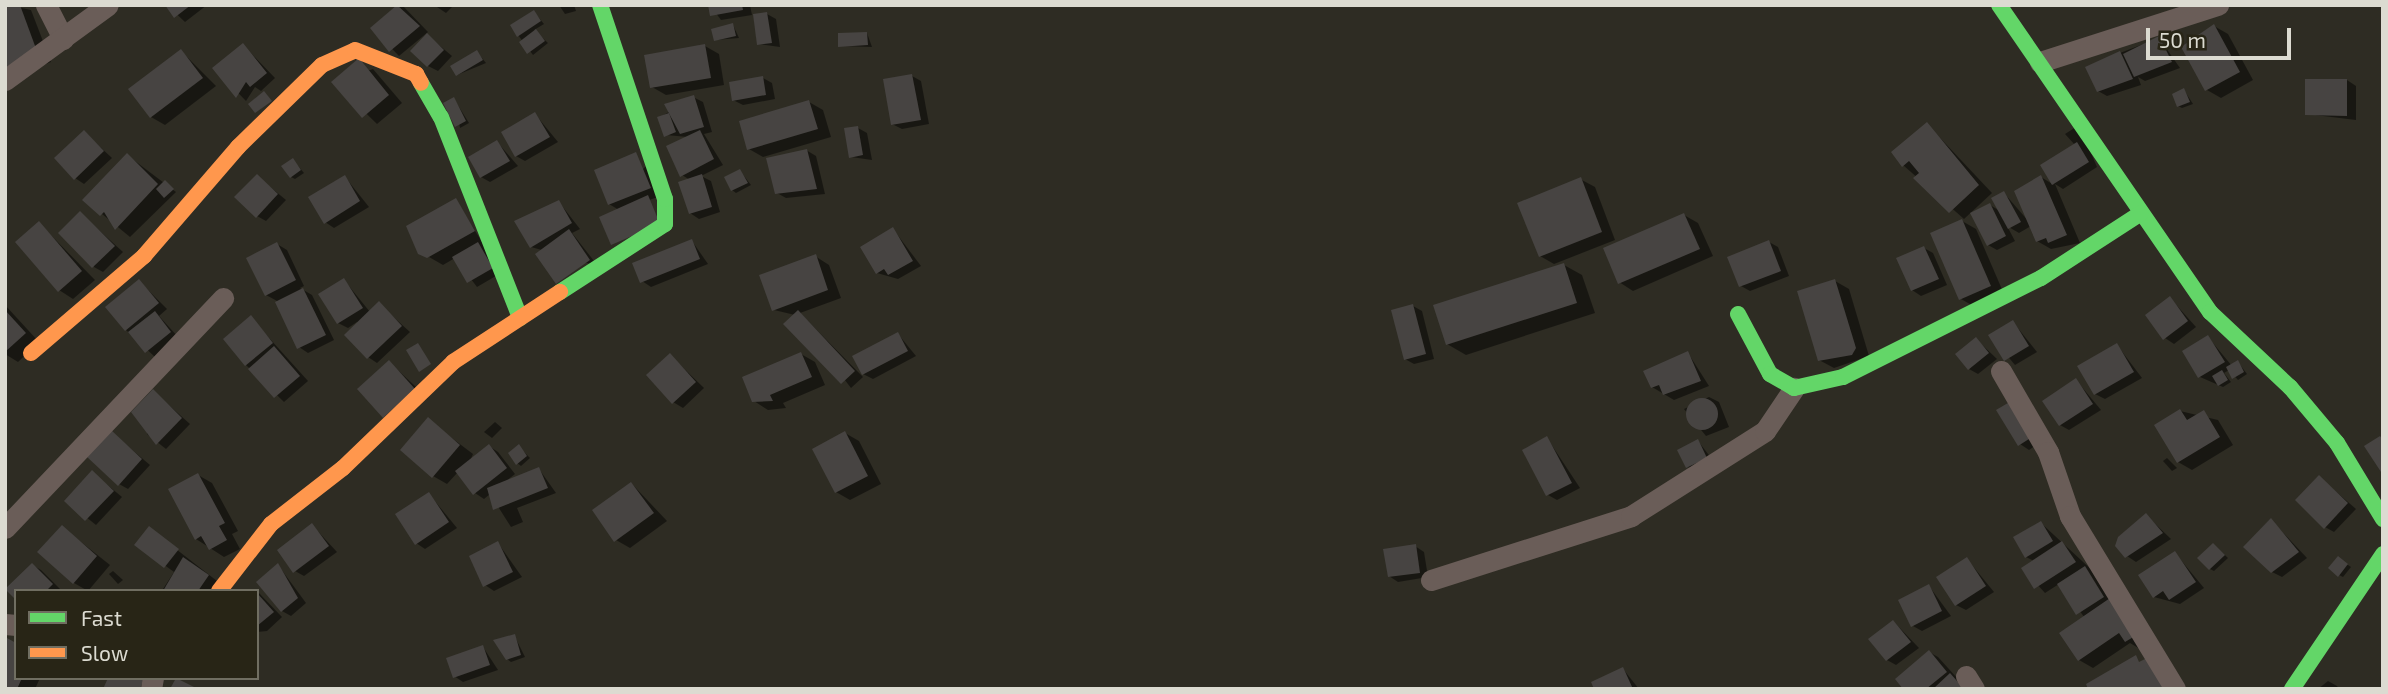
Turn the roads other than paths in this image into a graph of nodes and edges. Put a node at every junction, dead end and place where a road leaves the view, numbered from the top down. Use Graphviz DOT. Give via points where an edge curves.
graph roads {
  1 [pos="46,5"];
  2 [pos="108,5"];
  3 [pos="600,5"];
  4 [pos="1998,5"];
  5 [pos="2218,5"];
  6 [pos="62,39"];
  7 [pos="2040,62"];
  8 [pos="5,80"];
  9 [pos="2141,214"];
  10 [pos="223,298"];
  11 [pos="1738,314"];
  12 [pos="520,318"];
  13 [pos="31,353"];
  14 [pos="2001,371"];
  15 [pos="1794,388"];
  16 [pos="2383,519"];
  17 [pos="5,528"];
  18 [pos="2383,554"];
  19 [pos="1431,580"];
  20 [pos="221,589"];
  21 [pos="2175,689"];
  22 [pos="2292,689"];
  1 -- 6 [label="street"];
  2 -- 6 [label="street"];
  3 -- 12 [label="street" via="665,199 665,224"];
  4 -- 7 [label="street"];
  5 -- 7 [label="street"];
  6 -- 8 [label="street"];
  7 -- 9 [label="street"];
  9 -- 15 [label="street" via="2001,299 1843,377"];
  9 -- 16 [label="street" via="2210,312 2290,387 2337,443"];
  10 -- 17 [label="street"];
  11 -- 15 [label="street" via="1770,374"];
  12 -- 13 [label="street" via="441,117 416,74 355,50 323,65 238,147 144,256"];
  12 -- 20 [label="street" via="453,362 343,468 271,524"];
  14 -- 21 [label="street" via="2048,452 2070,516"];
  15 -- 19 [label="street" via="1765,431 1631,516"];
  18 -- 22 [label="street"];
}
